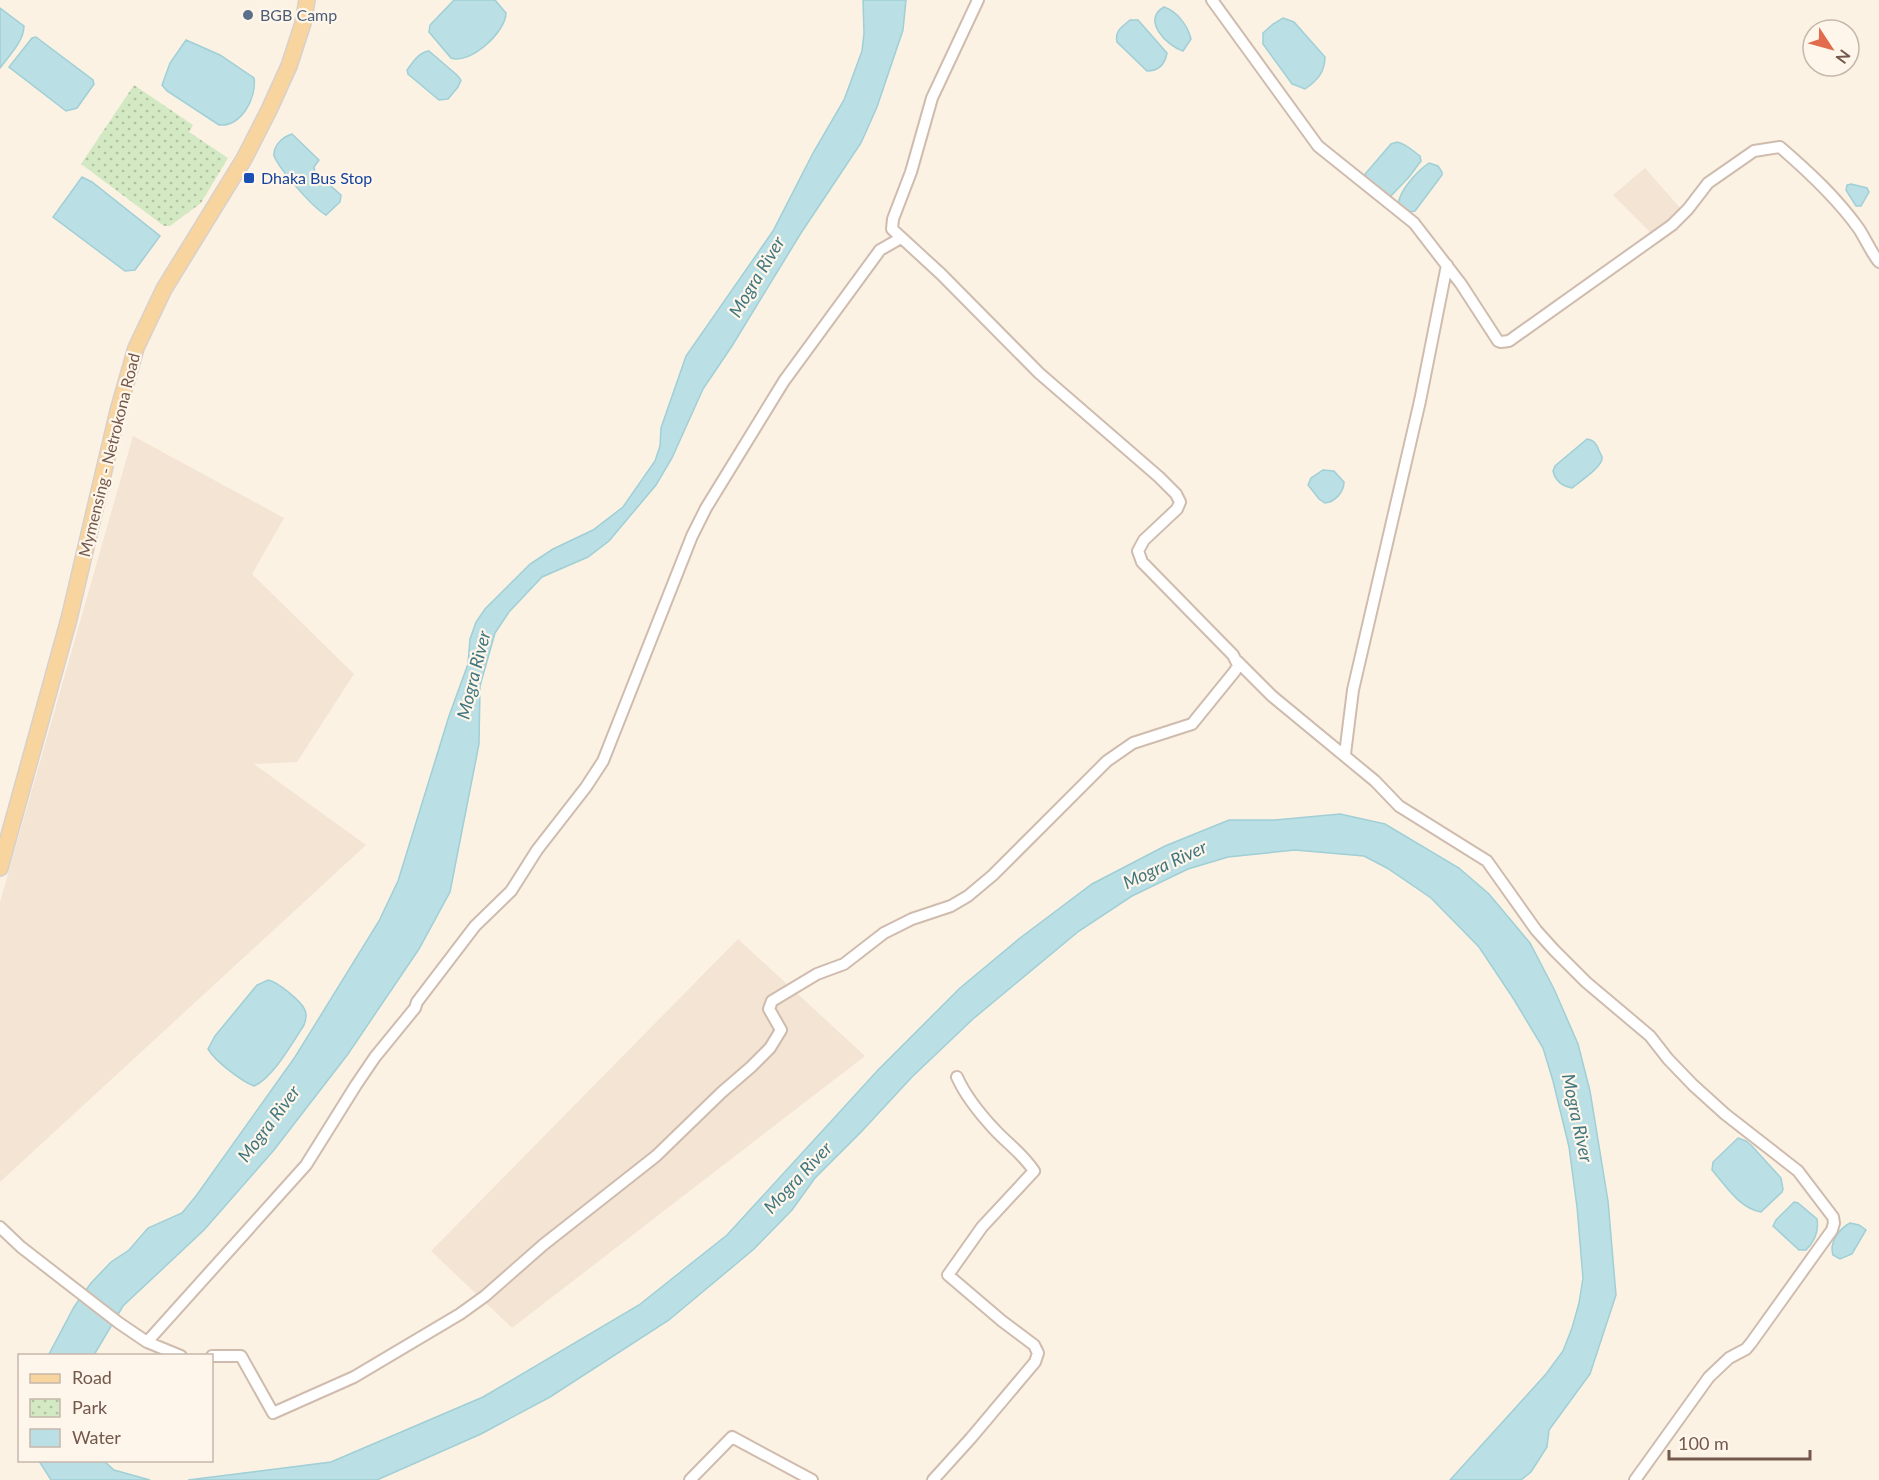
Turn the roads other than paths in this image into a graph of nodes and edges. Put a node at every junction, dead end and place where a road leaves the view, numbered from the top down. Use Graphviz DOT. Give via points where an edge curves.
graph roads {
  1 [pos="307,0"];
  2 [pos="978,0"];
  3 [pos="1212,0"];
  4 [pos="901,238"];
  5 [pos="1879,262"];
  6 [pos="1447,265"];
  7 [pos="1237,661"];
  8 [pos="1345,754"];
  9 [pos="0,868"];
  10 [pos="957,1077"];
  11 [pos="0,1227"];
  12 [pos="147,1342"];
  13 [pos="176,1354"];
  14 [pos="213,1356"];
  15 [pos="690,1480"];
  16 [pos="813,1480"];
  17 [pos="933,1480"];
  18 [pos="1635,1480"];
  1 -- 9 [label="main road, Mymensing - Netrokona Road" via="289,66 269,110 244,159 164,288 136,348 69,620"];
  2 -- 4 [label="street" via="932,98 893,219 892,229"];
  3 -- 6 [label="street" via="1318,146 1413,223"];
  4 -- 7 [label="street" via="1039,373 1176,494 1180,502 1177,509 1144,540 1138,551 1142,562"];
  4 -- 12 [label="street" via="880,250 784,381 706,508 603,761 586,787 511,891 475,926 375,1056 306,1165"];
  5 -- 6 [label="street" via="1841,206 1780,147 1754,151 1708,183 1672,225 1504,342 1498,341"];
  6 -- 8 [label="street" via="1420,401 1353,690"];
  7 -- 8 [label="street" via="1272,696"];
  7 -- 14 [label="street" via="1238,666 1192,724 1133,743 1113,756 968,896 884,933 843,964 772,1001 769,1009 781,1030 770,1048 656,1156 460,1314 354,1377 273,1413 241,1356"];
  8 -- 18 [label="street" via="1399,806 1487,861 1554,950 1650,1036 1725,1114 1798,1171 1833,1217 1832,1230 1746,1349 1729,1358 1709,1377"];
  10 -- 17 [label="street" via="978,1110 1034,1171 982,1227 948,1275 1034,1345 1038,1353 1006,1398"];
  11 -- 12 [label="street"];
  12 -- 13 [label="street"];
  15 -- 16 [label="street" via="732,1437"];
}
